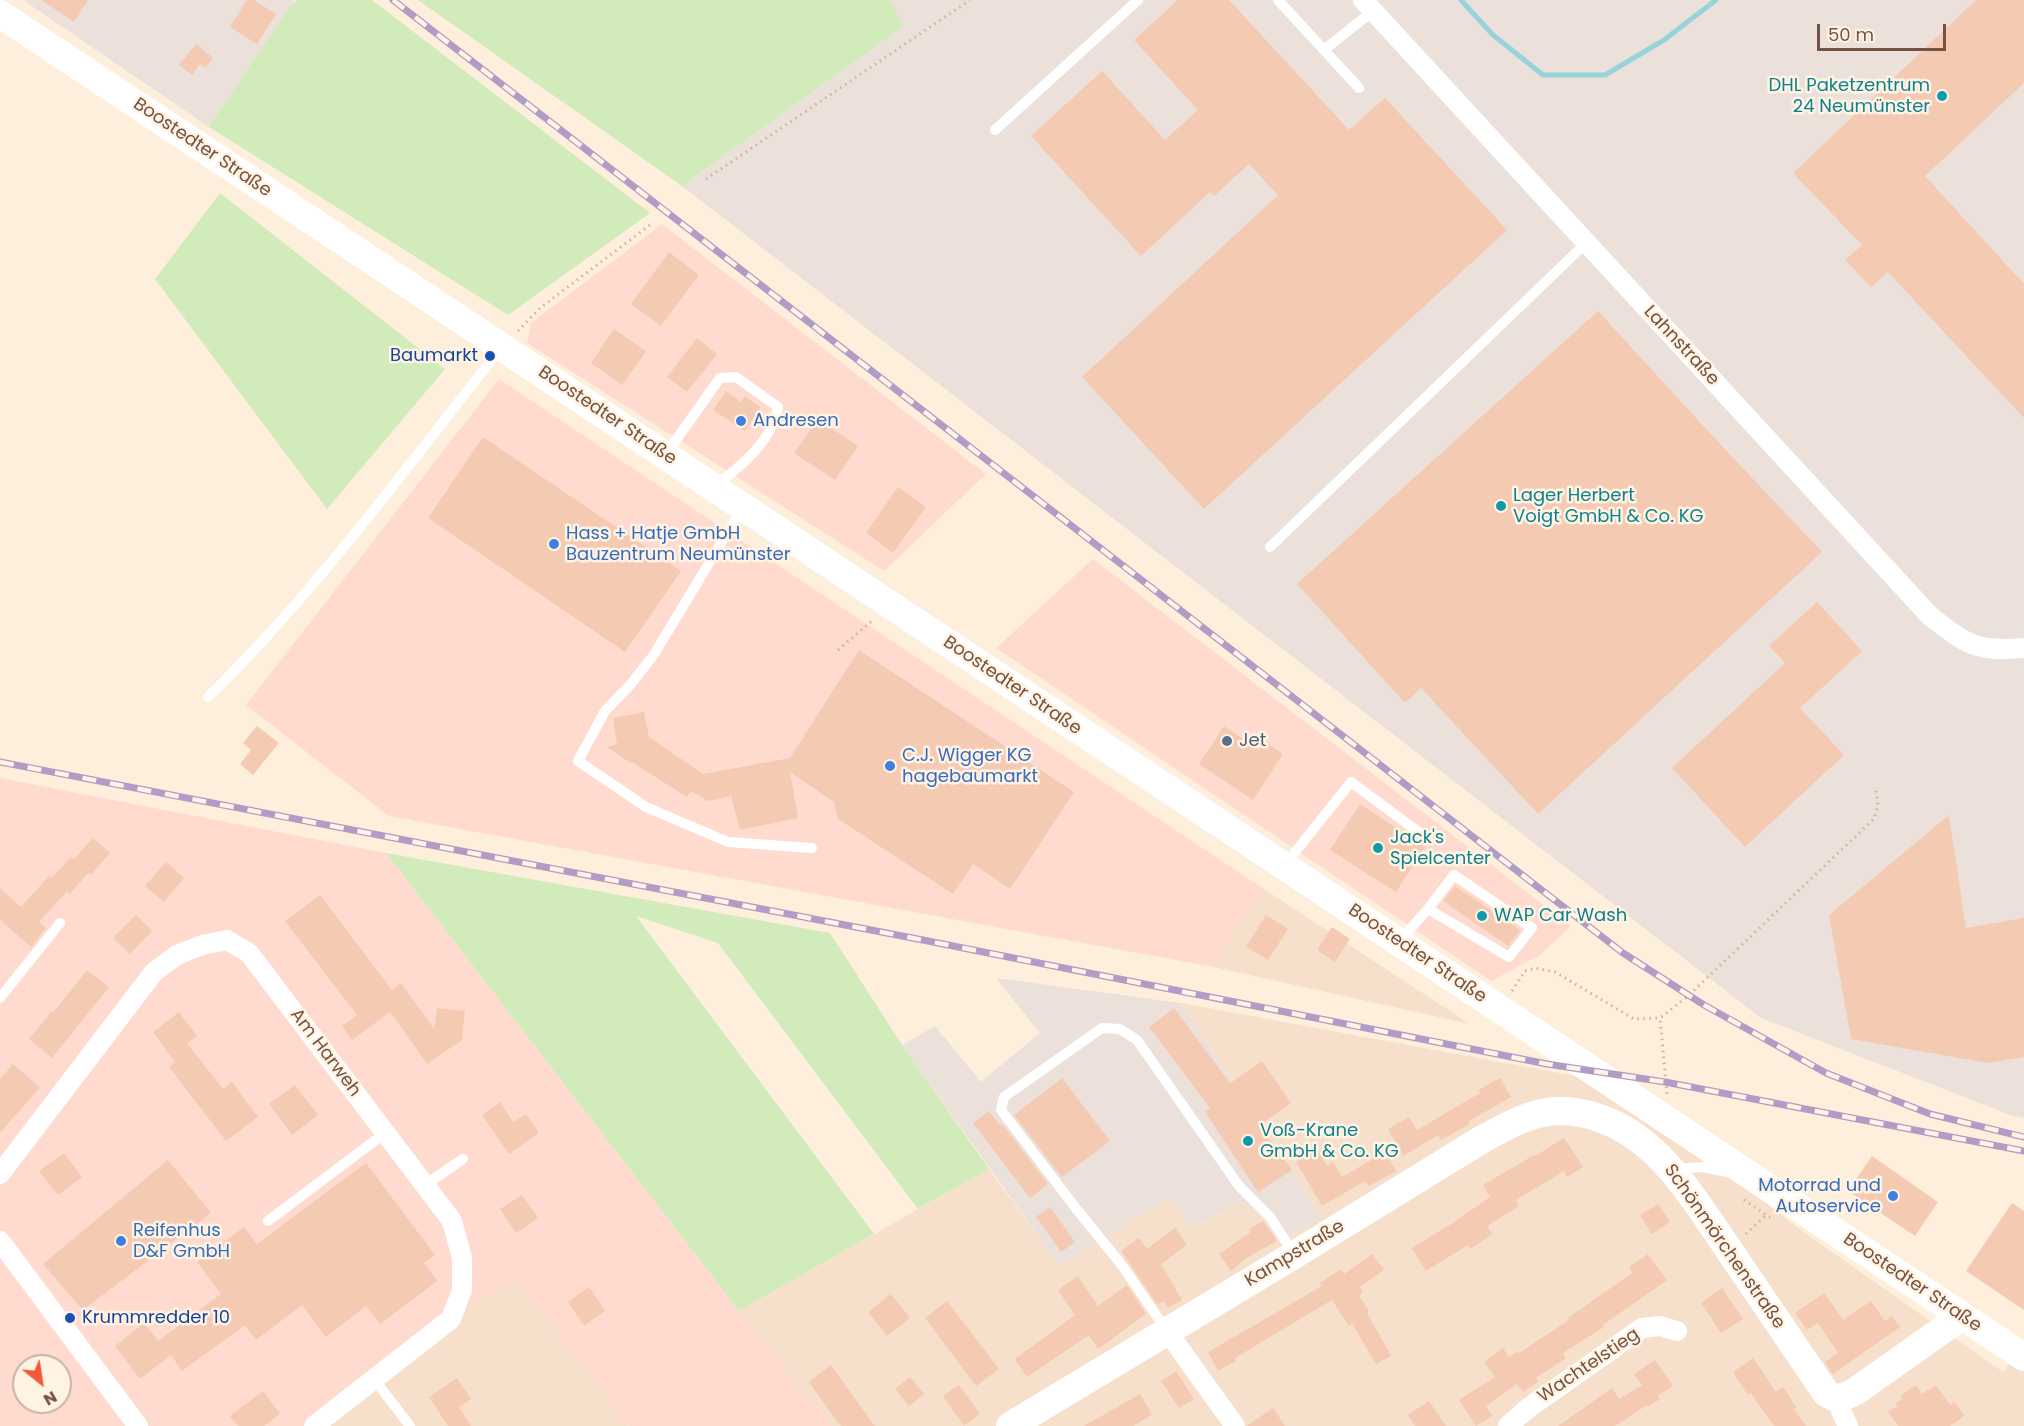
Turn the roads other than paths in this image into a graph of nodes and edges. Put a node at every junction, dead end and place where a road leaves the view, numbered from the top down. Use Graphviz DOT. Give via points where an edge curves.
graph roads {
  1 [pos="1138,0"];
  2 [pos="1278,0"];
  3 [pos="1368,6"];
  4 [pos="0,14"];
  5 [pos="1325,49"];
  6 [pos="1359,88"];
  7 [pos="995,130"];
  8 [pos="1586,243"];
  9 [pos="502,347"];
  10 [pos="666,455"];
  11 [pos="714,487"];
  12 [pos="743,506"];
  13 [pos="1269,547"];
  14 [pos="2024,648"];
  15 [pos="208,697"];
  16 [pos="1428,839"];
  17 [pos="812,848"];
  18 [pos="1284,866"];
  19 [pos="1428,909"];
  20 [pos="60,923"];
  21 [pos="1398,943"];
  22 [pos="0,998"];
  23 [pos="1590,1115"];
  24 [pos="385,1133"];
  25 [pos="463,1159"];
  26 [pos="1671,1169"];
  27 [pos="0,1174"];
  28 [pos="1752,1177"];
  29 [pos="425,1185"];
  30 [pos="268,1221"];
  31 [pos="0,1240"];
  32 [pos="1294,1256"];
  33 [pos="1962,1316"];
  34 [pos="1167,1331"];
  35 [pos="1677,1331"];
  36 [pos="2024,1357"];
  37 [pos="374,1379"];
  38 [pos="1839,1398"];
  39 [pos="138,1426"];
  40 [pos="314,1426"];
  41 [pos="410,1426"];
  42 [pos="1010,1426"];
  43 [pos="1235,1426"];
  44 [pos="1508,1426"];
  45 [pos="1848,1426"];
  1 -- 7 [label="lane"];
  2 -- 5 [label="lane"];
  3 -- 5 [label="lane"];
  3 -- 8 [label="street, Lahnstraße"];
  4 -- 9 [label="street, Boostedter Straße"];
  5 -- 6 [label="lane"];
  8 -- 13 [label="lane"];
  8 -- 14 [label="street, Lahnstraße" via="1930,616 1958,638 1978,647"];
  9 -- 10 [label="street, Boostedter Straße"];
  9 -- 15 [label="lane" via="351,537 255,650"];
  10 -- 11 [label="street, Boostedter Straße"];
  10 -- 11 [label="lane" via="720,378 736,377 778,407 776,419 751,458"];
  11 -- 12 [label="street, Boostedter Straße"];
  12 -- 17 [label="lane" via="653,656 605,711 578,761 646,807 728,842"];
  12 -- 18 [label="street, Boostedter Straße"];
  16 -- 18 [label="lane" via="1351,782"];
  18 -- 21 [label="street, Boostedter Straße"];
  19 -- 19 [label="lane" via="1509,957 1532,928 1454,875"];
  19 -- 21 [label="lane"];
  20 -- 22 [label="lane"];
  21 -- 28 [label="street, Boostedter Straße"];
  23 -- 26 [label="street, Schönmörchenstraße" via="1629,1132"];
  23 -- 32 [label="street, Kampstraße" via="1544,1112 1511,1125"];
  24 -- 27 [label="street, Am Harweh" via="249,953 227,940 177,955 154,972"];
  24 -- 29 [label="street, Am Harweh"];
  24 -- 30 [label="lane"];
  25 -- 29 [label="lane"];
  26 -- 28 [label="lane" via="1703,1167"];
  26 -- 38 [label="street, Schönmörchenstraße" via="1826,1394"];
  28 -- 33 [label="street, Boostedter Straße"];
  29 -- 37 [label="street, Am Harweh" via="452,1221 462,1258 462,1290 451,1319"];
  31 -- 39 [label="street"];
  32 -- 34 [label="street, Kampstraße"];
  32 -- 34 [label="lane" via="1270,1216 1239,1186 1137,1040 1120,1029 1102,1028 1004,1097 1001,1110 1121,1264"];
  33 -- 36 [label="street, Boostedter Straße"];
  33 -- 38 [label="street" via="1856,1391"];
  34 -- 42 [label="street, Kampstraße"];
  34 -- 43 [label="street"];
  35 -- 44 [label="street, Wachtelstieg" via="1660,1326 1642,1328"];
  37 -- 40 [label="street, Am Harweh"];
  37 -- 41 [label="lane"];
  38 -- 45 [label="street"];
}
